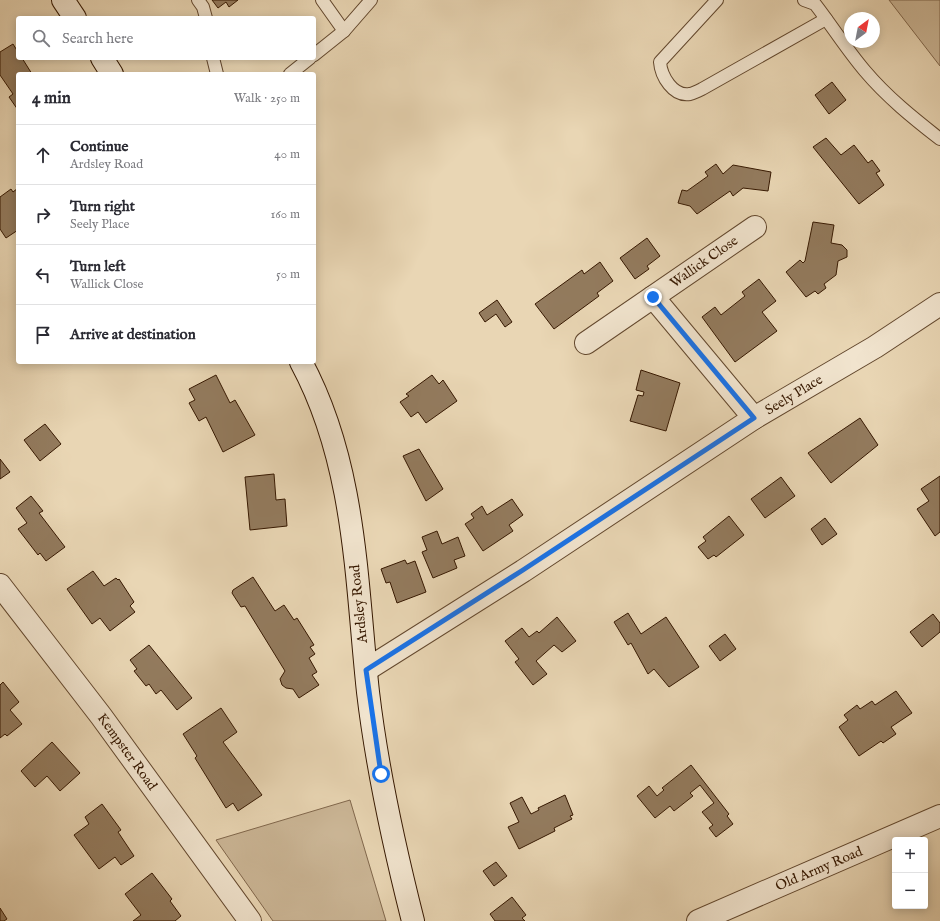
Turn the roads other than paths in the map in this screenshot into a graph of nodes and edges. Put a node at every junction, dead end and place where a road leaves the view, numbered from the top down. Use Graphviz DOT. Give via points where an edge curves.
graph roads {
  1 [pos="63,0"];
  2 [pos="198,0"];
  3 [pos="322,0"];
  4 [pos="371,0"];
  5 [pos="717,0"];
  6 [pos="804,0"];
  7 [pos="816,2"];
  8 [pos="74,16"];
  9 [pos="206,16"];
  10 [pos="826,19"];
  11 [pos="344,31"];
  12 [pos="316,53"];
  13 [pos="103,60"];
  14 [pos="214,60"];
  15 [pos="308,60"];
  16 [pos="111,72"];
  17 [pos="217,72"];
  18 [pos="292,72"];
  19 [pos="940,139"];
  20 [pos="755,227"];
  21 [pos="653,297"];
  22 [pos="940,305"];
  23 [pos="586,343"];
  24 [pos="302,364"];
  25 [pos="754,418"];
  26 [pos="0,585"];
  27 [pos="366,670"];
  28 [pos="940,816"];
  29 [pos="250,921"];
  30 [pos="413,921"];
  31 [pos="698,921"];
  1 -- 8 [label="street"];
  2 -- 9 [label="lane"];
  3 -- 11 [label="lane"];
  4 -- 11 [label="lane"];
  5 -- 10 [label="lane" via="660,62 660,72 679,93 689,94 702,90"];
  6 -- 7 [label="lane"];
  7 -- 10 [label="lane"];
  10 -- 19 [label="lane" via="864,70 900,108"];
  11 -- 12 [label="lane"];
  13 -- 16 [label="street"];
  14 -- 17 [label="lane"];
  15 -- 18 [label="lane"];
  20 -- 21 [label="street, Wallick Close"];
  21 -- 23 [label="street, Wallick Close"];
  21 -- 25 [label="street"];
  22 -- 25 [label="street, Seely Place"];
  24 -- 27 [label="street, Ardsley Road" via="327,418 341,467 352,530"];
  25 -- 27 [label="street, Seely Place"];
  26 -- 29 [label="street, Kempster Road" via="101,716"];
  27 -- 30 [label="street, Ardsley Road" via="378,760 392,834"];
  28 -- 31 [label="street, Old Army Road"];
}
